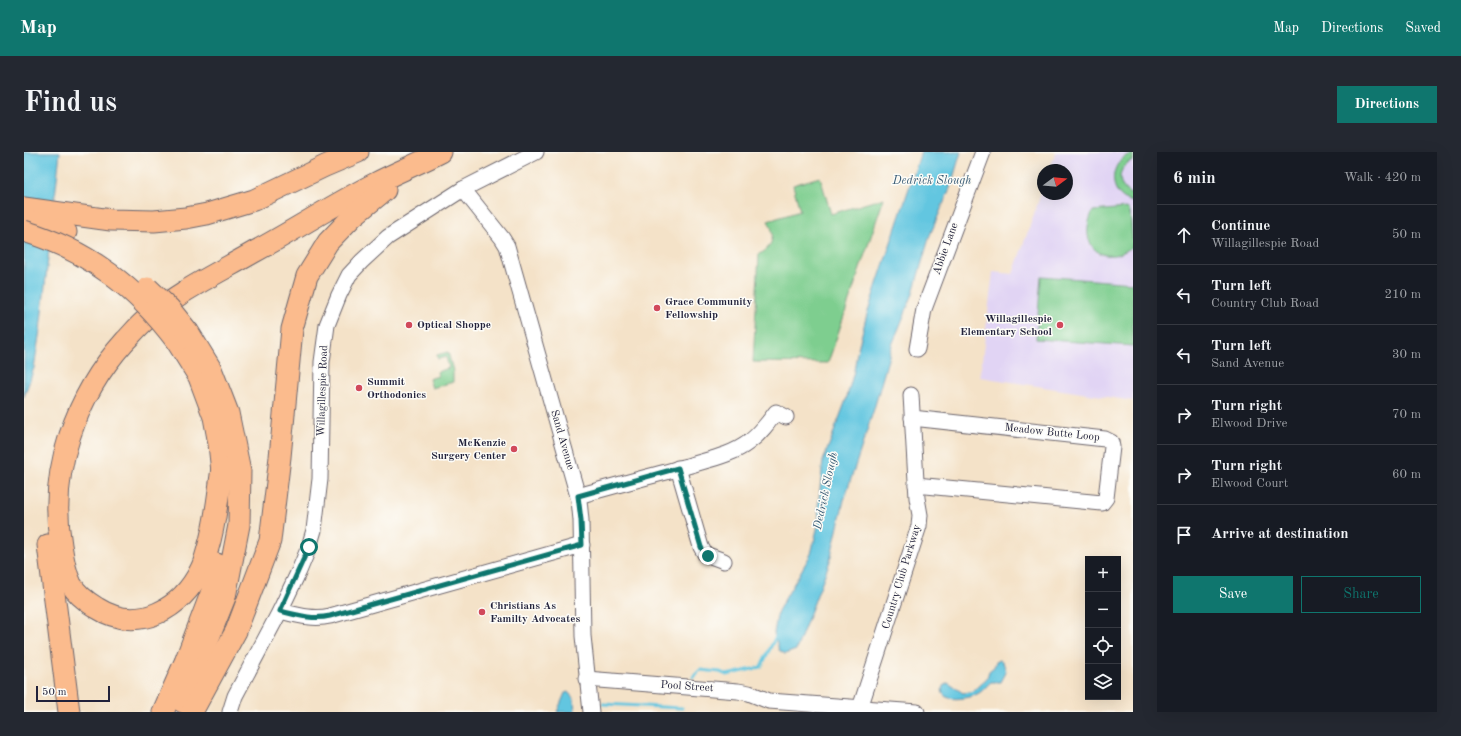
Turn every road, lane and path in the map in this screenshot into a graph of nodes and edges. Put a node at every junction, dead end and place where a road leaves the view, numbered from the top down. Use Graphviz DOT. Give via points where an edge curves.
graph roads {
  1 [pos="347,152"];
  2 [pos="358,152"];
  3 [pos="411,152"];
  4 [pos="536,152"];
  5 [pos="983,152"];
  6 [pos="440,153"];
  7 [pos="325,166"];
  8 [pos="462,189"];
  9 [pos="24,208"];
  10 [pos="24,219"];
  11 [pos="24,231"];
  12 [pos="183,338"];
  13 [pos="917,349"];
  14 [pos="911,395"];
  15 [pos="786,417"];
  16 [pos="912,418"];
  17 [pos="222,468"];
  18 [pos="678,468"];
  19 [pos="916,485"];
  20 [pos="578,496"];
  21 [pos="582,545"];
  22 [pos="724,561"];
  23 [pos="280,611"];
  24 [pos="586,679"];
  25 [pos="860,708"];
  26 [pos="69,712"];
  27 [pos="163,712"];
  28 [pos="179,712"];
  29 [pos="192,712"];
  30 [pos="230,712"];
  31 [pos="590,712"];
  32 [pos="916,712"];
  1 -- 7 [label="highway"];
  2 -- 7 [label="highway"];
  3 -- 26 [label="highway" via="173,286 120,330 92,363 66,409 53,449 47,487 47,533"];
  4 -- 8 [label="street, Willagillespie Road"];
  5 -- 13 [label="street, Abbie Lane" via="924,309"];
  6 -- 17 [label="highway" via="374,184 184,292 147,319 101,370 75,420 62,459 58,498 58,532 64,565 79,594 106,613 136,619 169,608 184,595 202,568 214,527"];
  6 -- 29 [label="highway" via="353,216 328,242 307,276 292,329 270,541 236,631"];
  7 -- 9 [label="highway" via="254,200 186,218 154,221 111,220"];
  8 -- 20 [label="street, Sand Avenue" via="507,246"];
  8 -- 23 [label="street, Willagillespie Road" via="388,236 349,276 338,295 327,326 322,362 320,479 314,530"];
  10 -- 12 [label="highway, bridge" via="80,239 112,259 140,280 169,308"];
  11 -- 12 [label="highway, bridge" via="53,241 92,261 111,274"];
  12 -- 17 [label="highway" via="214,418"];
  12 -- 28 [label="highway" via="211,369 228,413 240,471 240,525 225,597"];
  14 -- 16 [label="street, Country Club Parkway"];
  15 -- 18 [label="street" via="776,412 759,434 738,449"];
  16 -- 19 [label="street, Country Club Parkway"];
  16 -- 19 [label="street, Meadow Butte Loop" via="1105,439 1111,442 1112,447 1106,498 1102,503"];
  17 -- 27 [label="highway" via="225,524 212,591"];
  18 -- 20 [label="street"];
  18 -- 22 [label="street" via="701,547 705,554"];
  19 -- 25 [label="street, Country Club Parkway" via="920,526"];
  20 -- 21 [label="street, Sand Avenue"];
  21 -- 23 [label="street" via="330,616 317,618"];
  21 -- 24 [label="street, Sand Avenue"];
  23 -- 30 [label="street, Willagillespie Road" via="235,696"];
  24 -- 25 [label="street, Pool Street" via="738,691 769,701"];
  24 -- 31 [label="street, Sand Avenue"];
  25 -- 32 [label="street, Pool Street"];
}
